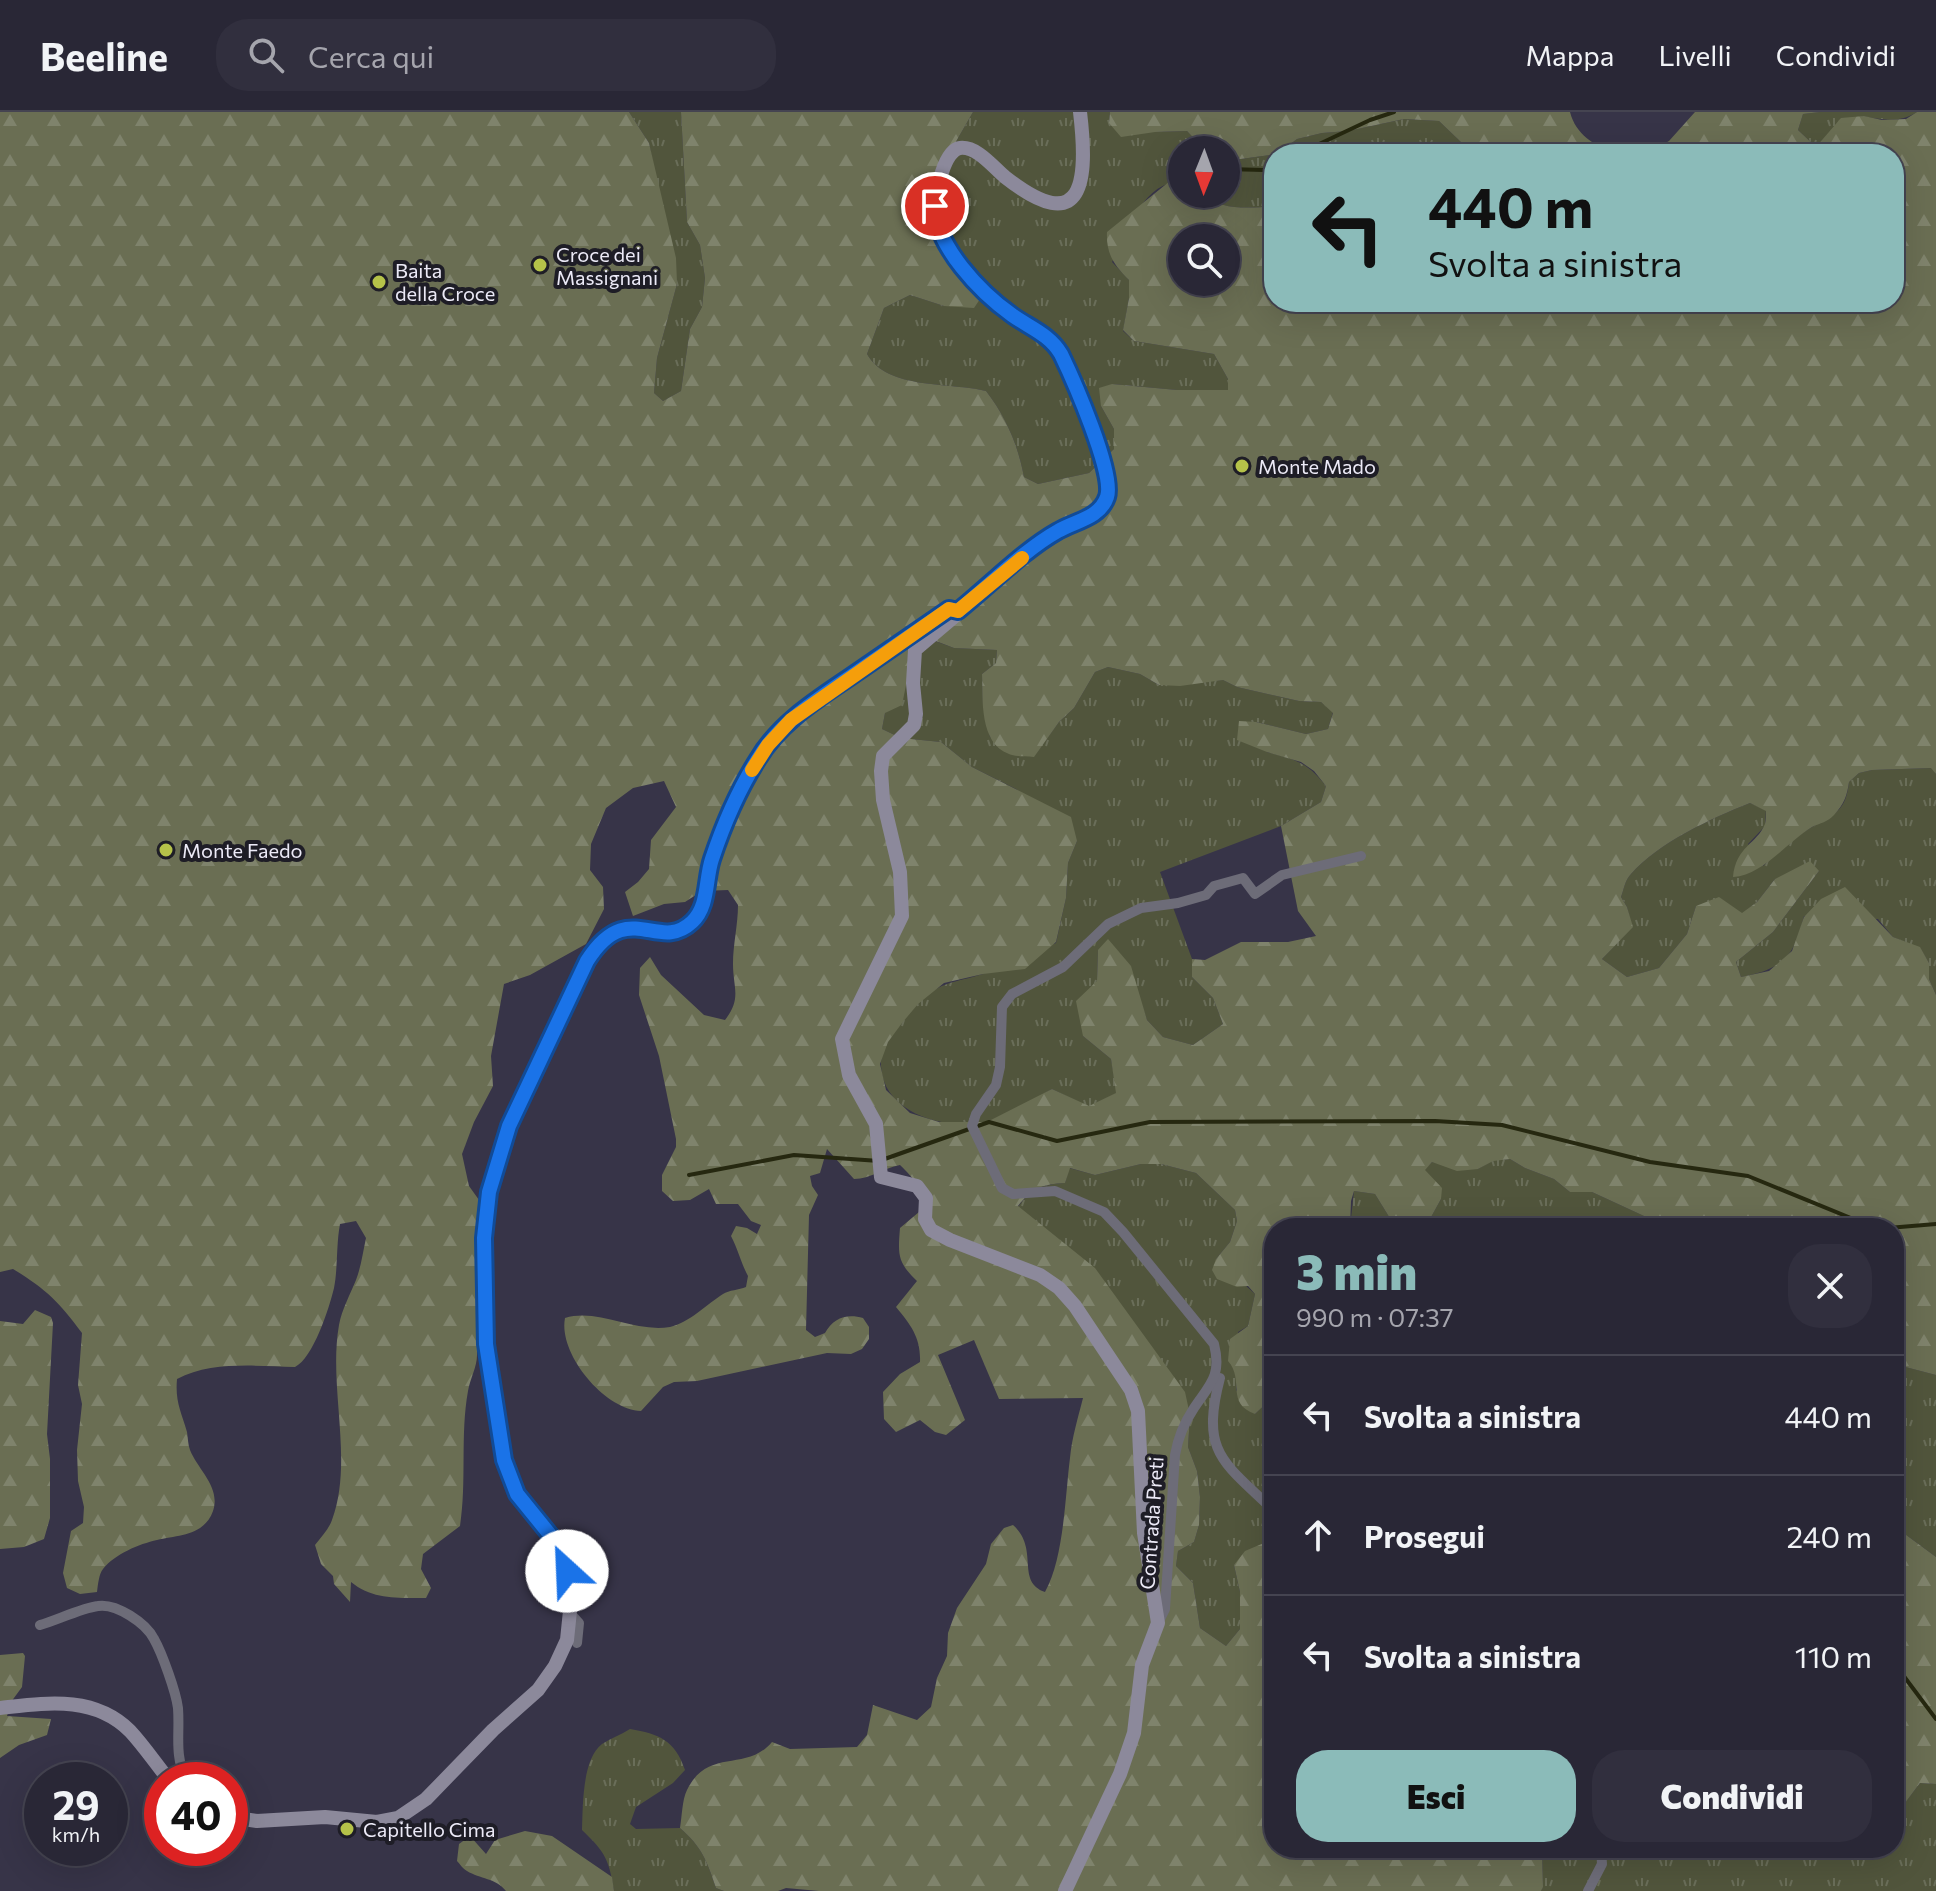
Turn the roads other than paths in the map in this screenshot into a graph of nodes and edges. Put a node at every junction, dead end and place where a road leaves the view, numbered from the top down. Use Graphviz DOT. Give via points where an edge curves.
graph roads {
  1 [pos="1080,112"];
  2 [pos="958,611"];
  3 [pos="1356,856"];
  4 [pos="1218,1360"];
  5 [pos="1264,1501"];
  6 [pos="571,1614"];
  7 [pos="1158,1623"];
  8 [pos="40,1625"];
  9 [pos="577,1643"];
  10 [pos="0,1708"];
  11 [pos="154,1762"];
  12 [pos="179,1762"];
  13 [pos="248,1820"];
  14 [pos="1602,1858"];
  15 [pos="1065,1891"];
  16 [pos="1588,1891"];
  1 -- 2 [label="street" via="1081,180 1069,201 1044,199 963,148 949,155 938,188 936,222 948,248 993,300 1047,337 1061,354 1109,484 1096,513 1047,538"];
  2 -- 6 [label="street" via="949,609 820,698 768,745 720,838 697,917 674,931 630,928 601,941 509,1126 486,1215 486,1344 508,1472 517,1494 564,1559"];
  2 -- 7 [label="street" via="915,650 914,725 883,756 883,800 900,872 902,916 842,1039 849,1075 876,1124 881,1177 917,1186 926,1198 925,1219 931,1230 1059,1288 1131,1390 1138,1411 1144,1533"];
  3 -- 4 [label="street" via="1282,875 1255,894 1243,878 1214,886 1206,895 1141,908 1108,924 1063,967 1012,994 1002,1007 996,1085 976,1114 974,1130 1002,1188 1013,1194 1055,1191 1104,1212 1214,1344"];
  4 -- 5 [label="street" via="1222,1370 1212,1407 1212,1435 1222,1461"];
  4 -- 7 [label="street, Contrada Preti" via="1213,1384 1179,1434 1165,1609"];
  6 -- 9 [label="street" via="579,1623"];
  6 -- 13 [label="street" via="561,1654 538,1690 405,1814 377,1822 325,1817"];
  7 -- 15 [label="street, Contrada Preti" via="1142,1665 1134,1733 1120,1774"];
  8 -- 12 [label="street" via="100,1605 136,1620 154,1637 175,1690"];
  10 -- 11 [label="street" via="91,1706 130,1732"];
  14 -- 16 [label="street"];
}
